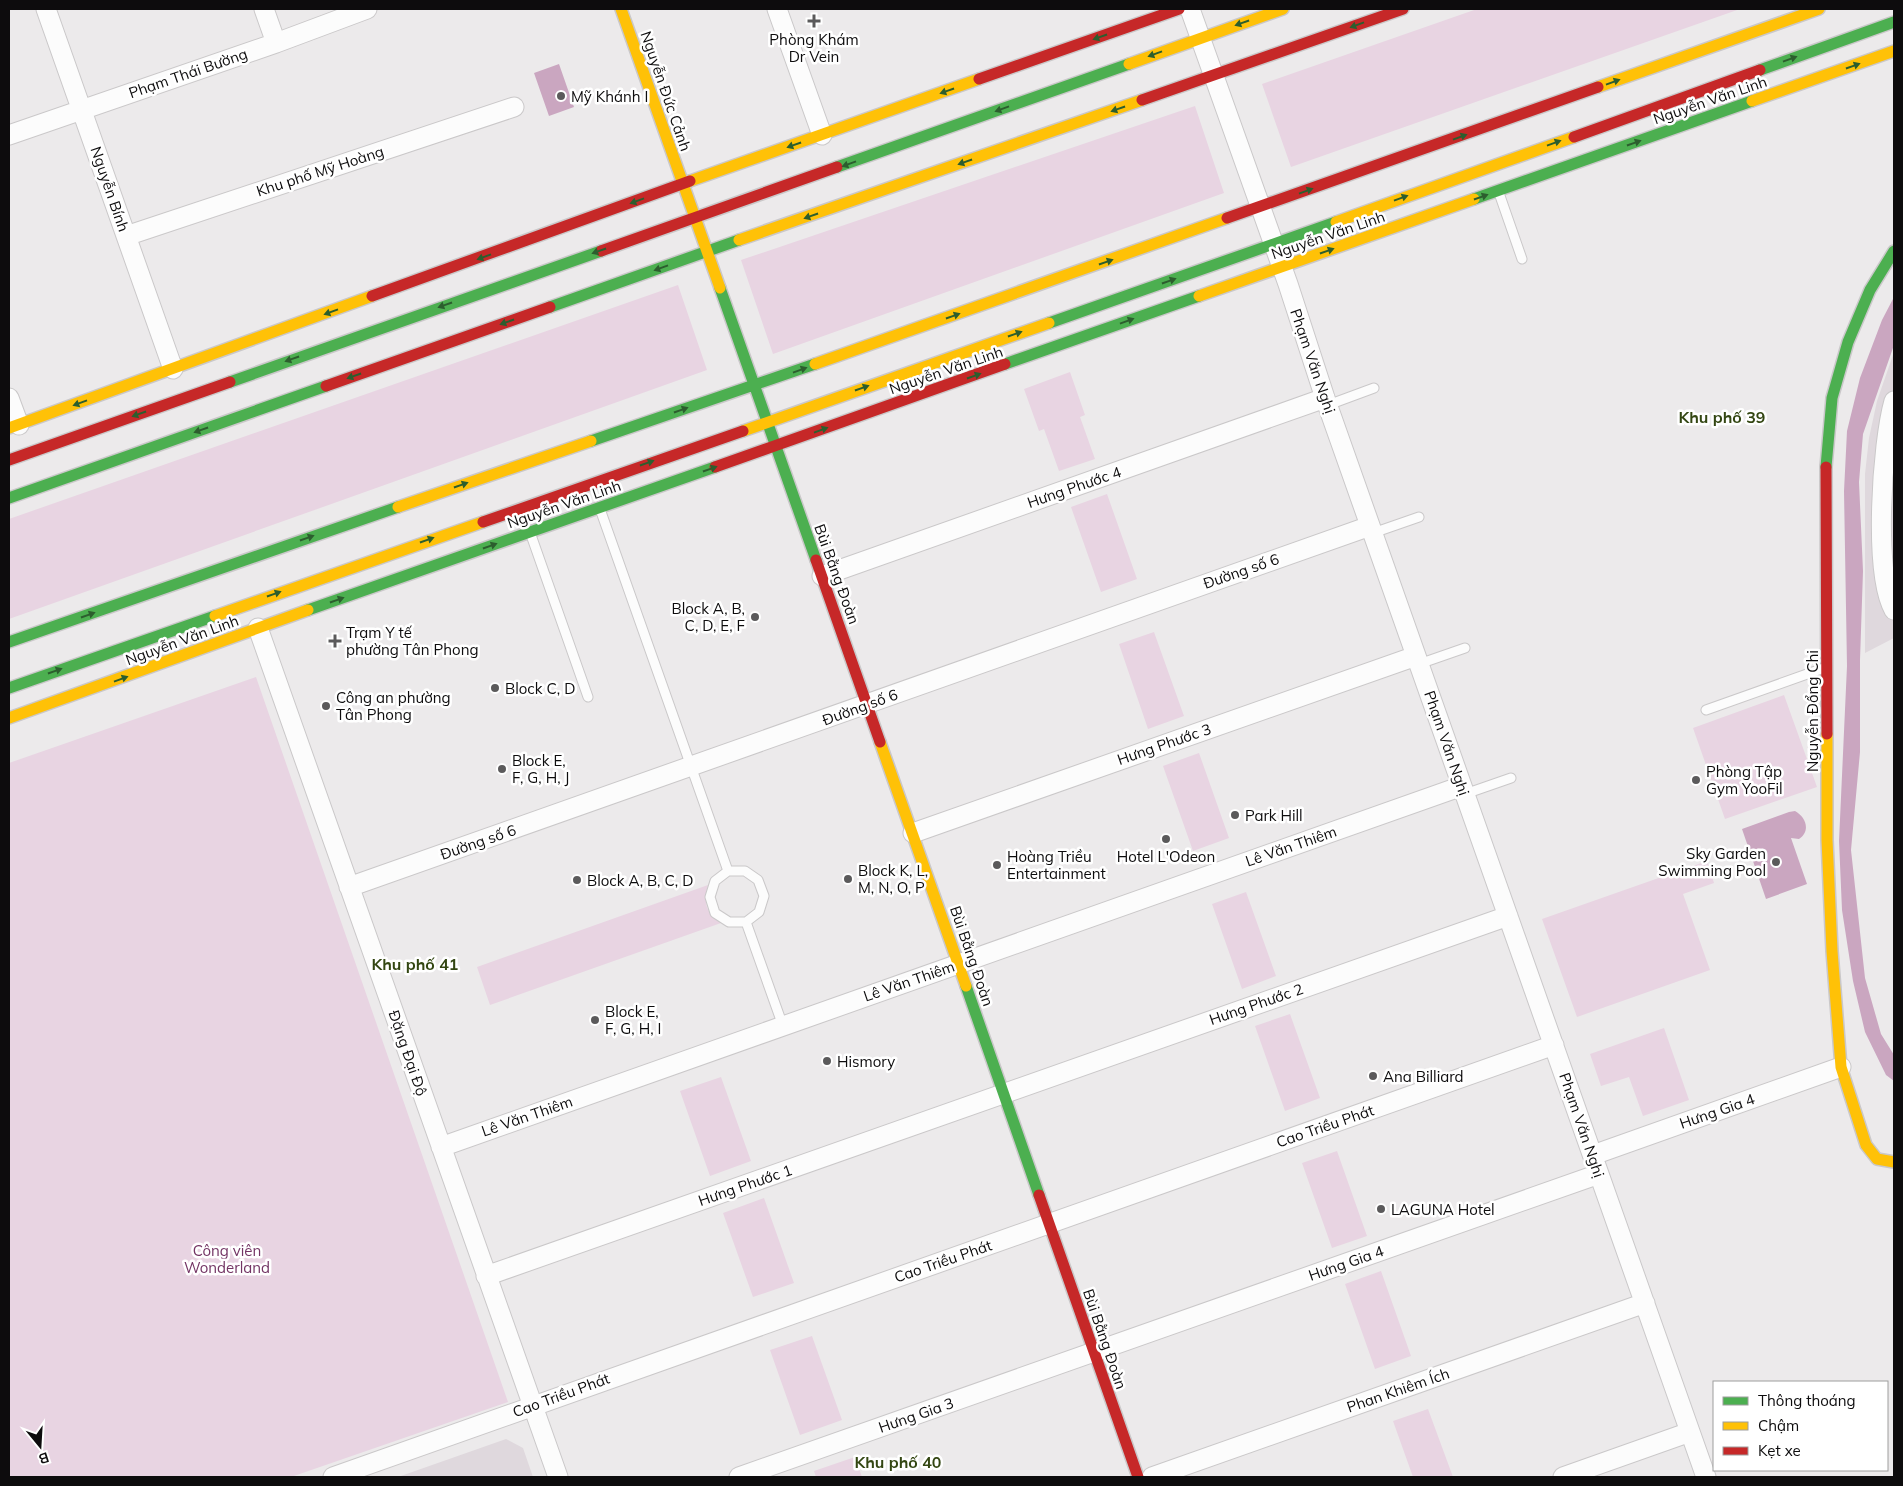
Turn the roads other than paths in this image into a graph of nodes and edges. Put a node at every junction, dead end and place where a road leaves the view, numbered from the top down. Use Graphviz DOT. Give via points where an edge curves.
graph roads {
  1 [pos="46,9"];
  2 [pos="264,9"];
  3 [pos="367,9"];
  4 [pos="620,9"];
  5 [pos="777,9"];
  6 [pos="1179,9"];
  7 [pos="1190,9"];
  8 [pos="1283,9"];
  9 [pos="1403,9"];
  10 [pos="1819,9"];
  11 [pos="1894,22"];
  12 [pos="1201,38"];
  13 [pos="276,42"];
  14 [pos="1894,51"];
  15 [pos="1214,76"];
  16 [pos="514,107"];
  17 [pos="82,110"];
  18 [pos="9,135"];
  19 [pos="822,135"];
  20 [pos="682,184"];
  21 [pos="1498,191"];
  22 [pos="1260,208"];
  23 [pos="694,217"];
  24 [pos="126,236"];
  25 [pos="1273,244"];
  26 [pos="1894,251"];
  27 [pos="706,252"];
  28 [pos="1522,259"];
  29 [pos="1281,267"];
  30 [pos="173,370"];
  31 [pos="753,385"];
  32 [pos="1374,388"];
  33 [pos="9,398"];
  34 [pos="1894,401"];
  35 [pos="1326,402"];
  36 [pos="766,421"];
  37 [pos="14,427"];
  38 [pos="775,446"];
  39 [pos="9,460"];
  40 [pos="1889,470"];
  41 [pos="9,498"];
  42 [pos="600,508"];
  43 [pos="1419,517"];
  44 [pos="511,525"];
  45 [pos="1371,530"];
  46 [pos="530,532"];
  47 [pos="822,576"];
  48 [pos="1894,610"];
  49 [pos="253,615"];
  50 [pos="9,642"];
  51 [pos="1465,648"];
  52 [pos="1418,660"];
  53 [pos="1826,667"];
  54 [pos="9,688"];
  55 [pos="588,697"];
  56 [pos="867,704"];
  57 [pos="1706,710"];
  58 [pos="9,718"];
  59 [pos="691,767"];
  60 [pos="1511,778"];
  61 [pos="1464,790"];
  62 [pos="912,833"];
  63 [pos="728,871"];
  64 [pos="349,887"];
  65 [pos="1508,916"];
  66 [pos="746,922"];
  67 [pos="958,964"];
  68 [pos="782,1026"];
  69 [pos="1554,1045"];
  70 [pos="1841,1068"];
  71 [pos="1004,1093"];
  72 [pos="441,1147"];
  73 [pos="1593,1155"];
  74 [pos="1894,1162"];
  75 [pos="1599,1174"];
  76 [pos="1049,1223"];
  77 [pos="486,1276"];
  78 [pos="1645,1303"];
  79 [pos="1094,1352"];
  80 [pos="533,1405"];
  81 [pos="1690,1432"];
  82 [pos="333,1477"];
  83 [pos="558,1477"];
  84 [pos="739,1477"];
  85 [pos="1138,1477"];
  86 [pos="1152,1477"];
  87 [pos="1563,1477"];
  88 [pos="1706,1477"];
  1 -- 17 [label="street, Nguyễn Bính"];
  2 -- 13 [label="street"];
  3 -- 13 [label="street, Phạm Thái Bường"];
  4 -- 20 [label="main road, Nguyễn Đức Cảnh"];
  5 -- 19 [label="street"];
  6 -- 19 [label="main road, one-way"];
  7 -- 12 [label="street, Phạm Văn Nghị"];
  8 -- 12 [label="main road, one-way"];
  9 -- 15 [label="main road, one-way"];
  22 -- 10 [label="main road, one-way"];
  25 -- 11 [label="main road, Nguyễn Văn Linh, one-way"];
  12 -- 15 [label="street, Phạm Văn Nghị"];
  12 -- 23 [label="main road, one-way"];
  13 -- 17 [label="street, Phạm Thái Bường"];
  21 -- 14 [label="main road, Nguyễn Văn Linh, one-way"];
  15 -- 22 [label="street, Phạm Văn Nghị"];
  15 -- 27 [label="main road, one-way"];
  16 -- 24 [label="street, Khu phố Mỹ Hoàng"];
  17 -- 18 [label="street, Phạm Thái Bường"];
  17 -- 24 [label="street, Nguyễn Bính"];
  19 -- 20 [label="main road, one-way"];
  20 -- 23 [label="main road, Nguyễn Đức Cảnh"];
  20 -- 30 [label="main road, one-way"];
  21 -- 28 [label="lane"];
  29 -- 21 [label="main road, Nguyễn Văn Linh, one-way"];
  22 -- 25 [label="street, Phạm Văn Nghị"];
  31 -- 22 [label="main road, one-way"];
  23 -- 27 [label="main road, Nguyễn Đức Cảnh"];
  23 -- 39 [label="main road, one-way"];
  24 -- 30 [label="street, Nguyễn Bính"];
  25 -- 29 [label="street, Phạm Văn Nghị"];
  36 -- 25 [label="main road, Nguyễn Văn Linh, one-way"];
  26 -- 53 [label="main road, Nguyễn Đổng Chi" via="1870,290 1848,342 1832,398 1826,465"];
  27 -- 31 [label="main road, Bùi Bằng Đoàn"];
  27 -- 41 [label="main road, one-way"];
  29 -- 35 [label="street, Phạm Văn Nghị"];
  38 -- 29 [label="main road, Nguyễn Văn Linh, one-way"];
  30 -- 37 [label="main road, one-way"];
  31 -- 36 [label="main road, Bùi Bằng Đoàn"];
  50 -- 31 [label="main road, one-way"];
  32 -- 35 [label="lane"];
  33 -- 37 [label="street"];
  34 -- 40 [label="street" via="1886,434"];
  35 -- 45 [label="street, Phạm Văn Nghị"];
  35 -- 47 [label="street, Hưng Phước 4"];
  36 -- 38 [label="main road, Bùi Bằng Đoàn"];
  44 -- 36 [label="main road, Nguyễn Văn Linh, one-way"];
  42 -- 38 [label="main road, Nguyễn Văn Linh, one-way"];
  38 -- 47 [label="main road, Bùi Bằng Đoàn"];
  40 -- 48 [label="street" via="1884,571"];
  42 -- 46 [label="main road, Nguyễn Văn Linh"];
  42 -- 59 [label="lane"];
  43 -- 45 [label="lane"];
  44 -- 46 [label="main road, Nguyễn Văn Linh"];
  49 -- 44 [label="main road, Nguyễn Văn Linh, one-way"];
  49 -- 44 [label="main road, Nguyễn Văn Linh, one-way"];
  45 -- 52 [label="street, Phạm Văn Nghị"];
  45 -- 56 [label="street, Đường số 6"];
  46 -- 55 [label="lane"];
  47 -- 56 [label="main road, Bùi Bằng Đoàn"];
  54 -- 49 [label="main road, Nguyễn Văn Linh, one-way"];
  58 -- 49 [label="main road, Nguyễn Văn Linh, one-way"];
  49 -- 64 [label="street, Đặng Đại Độ"];
  51 -- 52 [label="lane"];
  52 -- 61 [label="street, Phạm Văn Nghị"];
  52 -- 62 [label="street, Hưng Phước 3"];
  53 -- 57 [label="lane"];
  53 -- 70 [label="main road, Nguyễn Đổng Chi" via="1827,840"];
  56 -- 59 [label="street, Đường số 6"];
  56 -- 62 [label="main road, Bùi Bằng Đoàn"];
  59 -- 63 [label="lane"];
  59 -- 64 [label="street, Đường số 6"];
  60 -- 61 [label="lane"];
  61 -- 65 [label="street, Phạm Văn Nghị"];
  61 -- 67 [label="street, Lê Văn Thiêm"];
  62 -- 67 [label="main road, Bùi Bằng Đoàn"];
  63 -- 66 [label="lane" via="744,871 758,880 764,896 759,912"];
  63 -- 66 [label="lane" via="715,881 710,897 715,913 729,922"];
  64 -- 72 [label="street, Đặng Đại Độ"];
  65 -- 69 [label="street, Phạm Văn Nghị"];
  65 -- 71 [label="street, Hưng Phước 2"];
  66 -- 68 [label="lane"];
  67 -- 68 [label="street, Lê Văn Thiêm"];
  67 -- 71 [label="main road, Bùi Bằng Đoàn"];
  68 -- 72 [label="street, Lê Văn Thiêm"];
  69 -- 73 [label="street, Phạm Văn Nghị"];
  69 -- 76 [label="street, Cao Triều Phát"];
  70 -- 73 [label="street, Hưng Gia 4"];
  70 -- 74 [label="main road, Nguyễn Đổng Chi" via="1866,1145 1877,1159"];
  71 -- 76 [label="main road, Bùi Bằng Đoàn"];
  71 -- 77 [label="street, Hưng Phước 1"];
  72 -- 77 [label="street, Đặng Đại Độ"];
  73 -- 75 [label="street, Phạm Văn Nghị"];
  75 -- 78 [label="street, Phạm Văn Nghị"];
  75 -- 79 [label="street, Hưng Gia 4"];
  76 -- 79 [label="main road, Bùi Bằng Đoàn"];
  76 -- 80 [label="street, Cao Triều Phát"];
  77 -- 80 [label="street, Đặng Đại Độ"];
  78 -- 81 [label="street, Phạm Văn Nghị"];
  78 -- 86 [label="street, Phan Khiêm Ích"];
  79 -- 84 [label="street, Hưng Gia 3"];
  79 -- 85 [label="main road, Bùi Bằng Đoàn"];
  80 -- 82 [label="street, Cao Triều Phát"];
  80 -- 83 [label="street, Đặng Đại Độ"];
  81 -- 87 [label="street"];
  81 -- 88 [label="street, Phạm Văn Nghị"];
}
